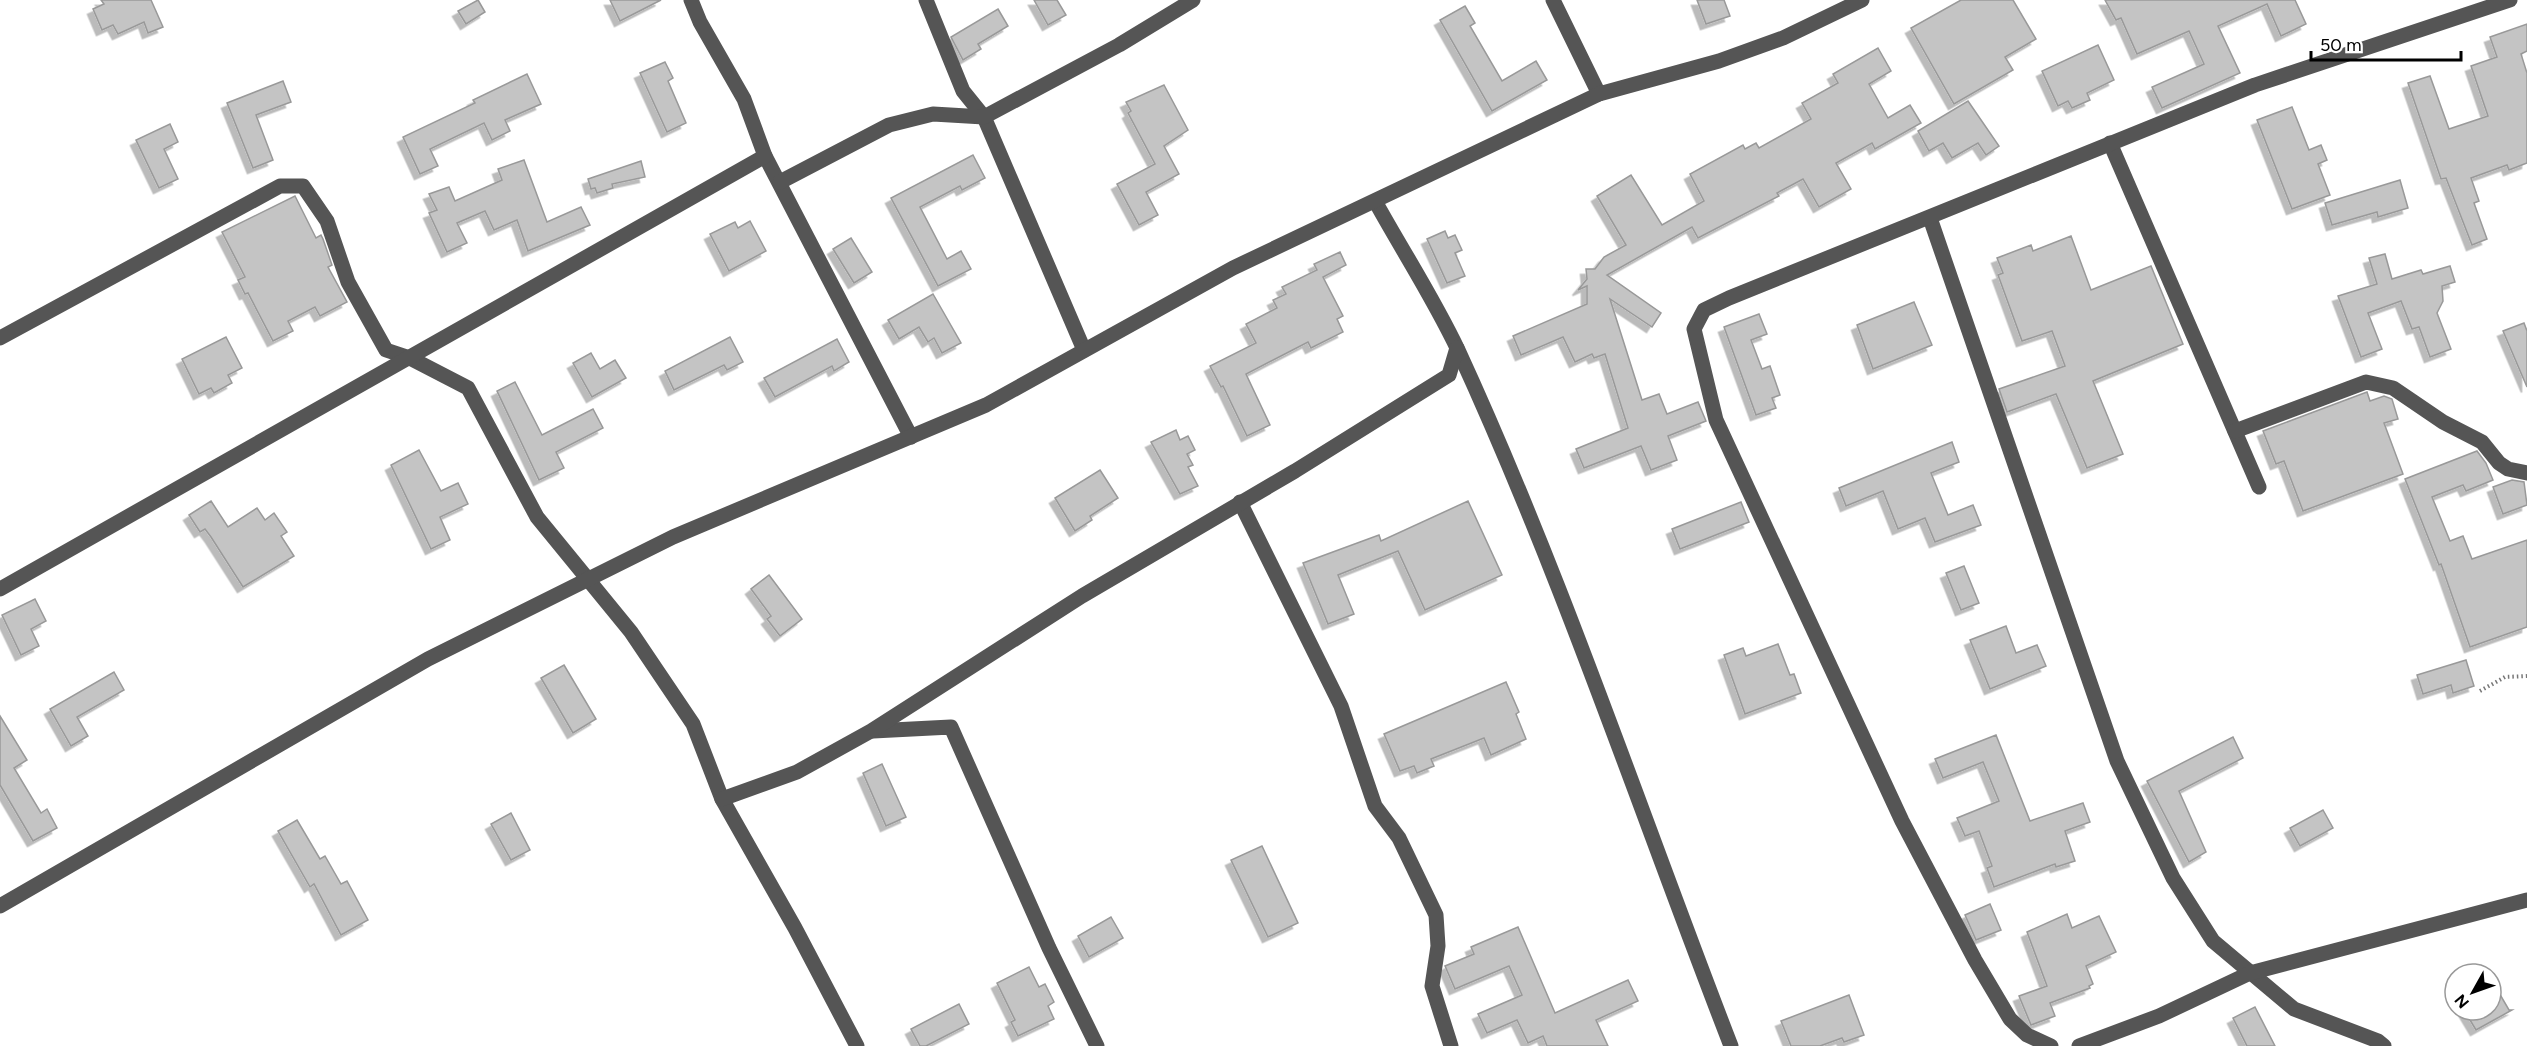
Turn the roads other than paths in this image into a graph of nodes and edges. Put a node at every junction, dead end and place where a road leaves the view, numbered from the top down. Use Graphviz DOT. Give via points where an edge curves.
graph roads {
  1 [pos="691,0"];
  2 [pos="926,0"];
  3 [pos="1193,0"];
  4 [pos="1553,0"];
  5 [pos="1862,0"];
  6 [pos="2510,0"];
  7 [pos="1599,94"];
  8 [pos="984,117"];
  9 [pos="2110,142"];
  10 [pos="765,156"];
  11 [pos="780,182"];
  12 [pos="1375,201"];
  13 [pos="1930,218"];
  14 [pos="0,338"];
  15 [pos="1457,348"];
  16 [pos="1084,350"];
  17 [pos="410,358"];
  18 [pos="2235,431"];
  19 [pos="911,437"];
  20 [pos="2527,473"];
  21 [pos="2259,487"];
  22 [pos="1240,502"];
  23 [pos="588,579"];
  24 [pos="0,589"];
  25 [pos="871,731"];
  26 [pos="722,799"];
  27 [pos="2527,900"];
  28 [pos="0,906"];
  29 [pos="2250,973"];
  30 [pos="858,1046"];
  31 [pos="1097,1046"];
  32 [pos="1451,1046"];
  33 [pos="1731,1046"];
  34 [pos="2051,1046"];
  35 [pos="2079,1046"];
  36 [pos="2384,1046"];
  1 -- 10 [label="street" via="744,99"];
  2 -- 8 [label="street" via="963,91"];
  3 -- 8 [label="street" via="1119,45"];
  4 -- 7 [label="street"];
  5 -- 7 [label="street" via="1783,38 1719,61"];
  6 -- 9 [label="street" via="2255,86"];
  7 -- 12 [label="street"];
  8 -- 11 [label="street" via="933,114 889,125"];
  8 -- 16 [label="street"];
  9 -- 13 [label="street"];
  9 -- 18 [label="street"];
  10 -- 11 [label="street"];
  10 -- 17 [label="street"];
  11 -- 19 [label="street"];
  12 -- 15 [label="street"];
  12 -- 16 [label="street" via="1233,267"];
  13 -- 29 [label="street" via="2117,760 2173,878 2214,941"];
  13 -- 34 [label="street" via="1729,298 1704,310 1694,329 1716,420 1902,821 2010,1019 2027,1035"];
  14 -- 17 [label="street" via="280,186 303,186 327,221 348,282 386,350"];
  15 -- 22 [label="street" via="1449,375"];
  15 -- 33 [label="street" via="1575,633"];
  16 -- 19 [label="street" via="986,405"];
  17 -- 23 [label="street" via="468,388 537,517"];
  17 -- 24 [label="street"];
  18 -- 20 [label="street" via="2366,382 2375,383 2393,388 2443,422 2482,442 2508,469"];
  18 -- 21 [label="street"];
  19 -- 23 [label="street" via="673,537"];
  22 -- 25 [label="street" via="1082,596"];
  22 -- 32 [label="street" via="1341,706 1375,806 1399,838 1436,915 1438,946 1432,986"];
  23 -- 26 [label="street" via="631,632 693,724"];
  23 -- 28 [label="street" via="428,659"];
  25 -- 26 [label="street" via="797,772"];
  25 -- 31 [label="street" via="951,727"];
  26 -- 30 [label="street"];
  27 -- 29 [label="street"];
  29 -- 35 [label="street" via="2159,1016"];
  29 -- 36 [label="street" via="2294,1009"];
}
